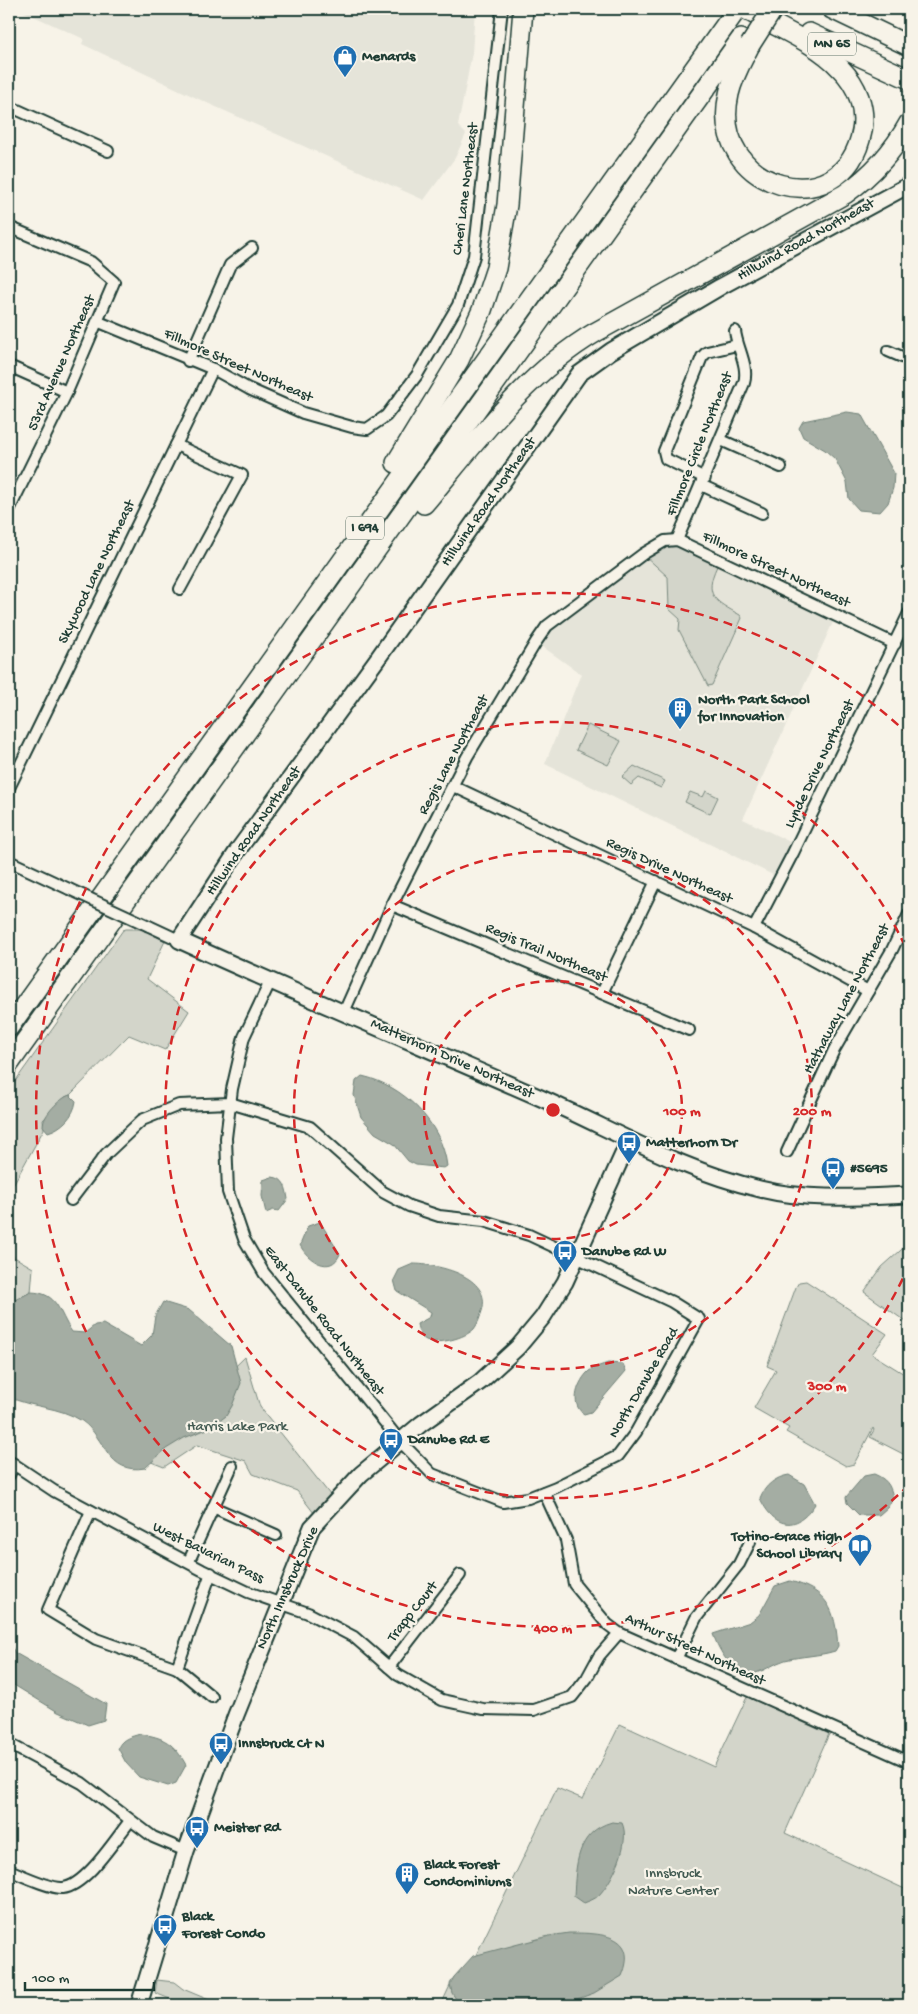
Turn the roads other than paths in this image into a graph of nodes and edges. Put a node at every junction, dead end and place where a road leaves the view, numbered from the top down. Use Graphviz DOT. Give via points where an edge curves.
graph roads {
  1 [pos="502,9"];
  2 [pos="523,9"];
  3 [pos="725,9"];
  4 [pos="737,9"];
  5 [pos="745,9"];
  6 [pos="756,9"];
  7 [pos="763,9"];
  8 [pos="773,9"];
  9 [pos="832,9"];
  10 [pos="719,27"];
  11 [pos="746,42"];
  12 [pos="909,46"];
  13 [pos="909,79"];
  14 [pos="9,106"];
  15 [pos="909,123"];
  16 [pos="108,151"];
  17 [pos="909,185"];
  18 [pos="9,227"];
  19 [pos="252,248"];
  20 [pos="99,322"];
  21 [pos="735,331"];
  22 [pos="737,345"];
  23 [pos="888,351"];
  24 [pos="909,360"];
  25 [pos="188,361"];
  26 [pos="9,366"];
  27 [pos="213,369"];
  28 [pos="67,392"];
  29 [pos="367,430"];
  30 [pos="721,440"];
  31 [pos="176,445"];
  32 [pos="781,467"];
  33 [pos="703,482"];
  34 [pos="9,510"];
  35 [pos="762,513"];
  36 [pos="677,540"];
  37 [pos="376,553"];
  38 [pos="180,589"];
  39 [pos="909,612"];
  40 [pos="895,644"];
  41 [pos="205,752"];
  42 [pos="453,786"];
  43 [pos="9,788"];
  44 [pos="9,861"];
  45 [pos="656,882"];
  46 [pos="392,905"];
  47 [pos="909,914"];
  48 [pos="754,928"];
  49 [pos="179,940"];
  50 [pos="270,982"];
  51 [pos="868,991"];
  52 [pos="602,993"];
  53 [pos="344,1012"];
  54 [pos="9,1027"];
  55 [pos="689,1030"];
  56 [pos="9,1064"];
  57 [pos="230,1103"];
  58 [pos="629,1141"];
  59 [pos="787,1152"];
  60 [pos="909,1195"];
  61 [pos="71,1200"];
  62 [pos="576,1257"];
  63 [pos="400,1441"];
  64 [pos="11,1462"];
  65 [pos="232,1466"];
  66 [pos="9,1475"];
  67 [pos="544,1492"];
  68 [pos="213,1507"];
  69 [pos="92,1511"];
  70 [pos="276,1535"];
  71 [pos="750,1542"];
  72 [pos="189,1561"];
  73 [pos="210,1573"];
  74 [pos="460,1574"];
  75 [pos="280,1603"];
  76 [pos="619,1633"];
  77 [pos="676,1659"];
  78 [pos="389,1667"];
  79 [pos="177,1668"];
  80 [pos="212,1697"];
  81 [pos="9,1744"];
  82 [pos="909,1762"];
  83 [pos="130,1821"];
  84 [pos="186,1850"];
  85 [pos="9,1870"];
  86 [pos="139,2005"];
  1 -- 29 [label="street, Cheri Lane Northeast" via="474,256 458,305 417,375 386,416"];
  2 -- 41 [label="highway" via="504,226 496,268 482,310 459,360 408,445"];
  3 -- 10 [label="highway"];
  4 -- 10 [label="highway, I 694"];
  5 -- 11 [label="highway" via="828,57 855,88 863,114 861,136 847,164 833,177 805,187 778,185 749,168 735,150 727,124 728,96"];
  6 -- 13 [label="highway, MN 65"];
  7 -- 11 [label="highway, I 694"];
  8 -- 11 [label="highway, bridge"];
  9 -- 12 [label="highway, MN 65"];
  10 -- 41 [label="highway, I 694" via="619,173"];
  11 -- 37 [label="highway, I 694"];
  14 -- 16 [label="street"];
  15 -- 37 [label="highway" via="881,164 845,194 596,332 544,368 513,399 406,526"];
  17 -- 49 [label="street, Hillwind Road Northeast" via="720,287 611,351 579,374 238,850"];
  18 -- 20 [label="street, 53rd Avenue Northeast" via="91,262 114,282"];
  19 -- 25 [label="street" via="230,265"];
  20 -- 25 [label="street, Fillmore Street Northeast"];
  20 -- 28 [label="street, 53rd Avenue Northeast"];
  21 -- 22 [label="street, Fillmore Circle Northeast"];
  22 -- 30 [label="street, Fillmore Circle Northeast" via="746,375"];
  22 -- 33 [label="street" via="707,352 702,357 664,451 666,459"];
  23 -- 24 [label="street"];
  25 -- 27 [label="street, Fillmore Street Northeast"];
  26 -- 28 [label="street"];
  27 -- 29 [label="street, Fillmore Street Northeast" via="249,390 303,413"];
  27 -- 31 [label="street, Skywood Lane Northeast"];
  28 -- 34 [label="street, 53rd Avenue Northeast"];
  30 -- 32 [label="street"];
  30 -- 33 [label="street, Fillmore Circle Northeast"];
  31 -- 38 [label="street" via="242,475"];
  31 -- 43 [label="street, Skywood Lane Northeast"];
  33 -- 35 [label="street"];
  33 -- 36 [label="street, Fillmore Circle Northeast"];
  36 -- 40 [label="street, Fillmore Street Northeast"];
  36 -- 42 [label="street, Regis Lane Northeast" via="665,542 643,554 547,626 487,719"];
  37 -- 56 [label="highway, I 694"];
  39 -- 40 [label="street, Lynde Drive Northeast"];
  40 -- 48 [label="street, Lynde Drive Northeast"];
  41 -- 54 [label="highway, I 694"];
  42 -- 45 [label="street, Regis Drive Northeast"];
  42 -- 46 [label="street, Regis Lane Northeast"];
  44 -- 49 [label="street, Matterhorn Drive Northeast, bridge"];
  45 -- 48 [label="street, Regis Drive Northeast"];
  45 -- 52 [label="street"];
  46 -- 52 [label="street, Regis Trail Northeast"];
  46 -- 53 [label="street, Regis Lane Northeast"];
  47 -- 51 [label="street, Hathaway Lane Northeast"];
  48 -- 51 [label="street, Regis Drive Northeast"];
  49 -- 50 [label="street, Matterhorn Drive Northeast"];
  50 -- 53 [label="street, Matterhorn Drive Northeast"];
  50 -- 57 [label="street, East Danube Road Northeast" via="244,1036"];
  51 -- 59 [label="street, Hathaway Lane Northeast" via="834,1050"];
  52 -- 55 [label="street, Regis Trail Northeast"];
  53 -- 58 [label="street, Matterhorn Drive Northeast"];
  57 -- 61 [label="street" via="179,1105 142,1120 106,1154"];
  57 -- 62 [label="street" via="310,1127 383,1192 409,1206 439,1216 484,1221 529,1235"];
  57 -- 63 [label="street, East Danube Road Northeast" via="226,1138 228,1192 244,1239 264,1273"];
  58 -- 60 [label="street, Matterhorn Drive Northeast" via="706,1174 762,1190 824,1198"];
  58 -- 62 [label="street, North Innsbruck Drive"];
  62 -- 63 [label="street, North Innsbruck Drive" via="566,1282 548,1310 518,1347 480,1382"];
  62 -- 67 [label="street, North Danube Road" via="672,1302 699,1319 636,1432 618,1456"];
  63 -- 67 [label="street, North Danube Road" via="432,1474 503,1502"];
  63 -- 75 [label="street, North Innsbruck Drive" via="361,1474 312,1527"];
  64 -- 66 [label="street"];
  64 -- 69 [label="street, West Bavarian Pass" via="54,1491"];
  65 -- 68 [label="street"];
  67 -- 76 [label="street, Arthur Street Northeast" via="566,1540 574,1584 607,1624"];
  68 -- 70 [label="street"];
  68 -- 72 [label="street"];
  69 -- 72 [label="street, West Bavarian Pass"];
  69 -- 79 [label="street" via="48,1610 96,1639"];
  71 -- 77 [label="street" via="739,1564 696,1618"];
  72 -- 73 [label="street, West Bavarian Pass"];
  73 -- 75 [label="street, West Bavarian Pass"];
  73 -- 79 [label="street"];
  74 -- 78 [label="street, Trapp Court"];
  75 -- 78 [label="street, West Bavarian Pass" via="308,1613 354,1637"];
  75 -- 84 [label="street, North Innsbruck Drive"];
  76 -- 77 [label="street, Arthur Street Northeast"];
  76 -- 78 [label="street, West Bavarian Pass" via="599,1656 572,1697 534,1710 483,1709 442,1700"];
  77 -- 82 [label="street, Arthur Street Northeast"];
  79 -- 80 [label="street"];
  81 -- 83 [label="street" via="82,1783"];
  83 -- 84 [label="street" via="153,1837"];
  83 -- 85 [label="street" via="80,1881 63,1888 31,1880"];
  84 -- 86 [label="street, North Innsbruck Drive"];
}
